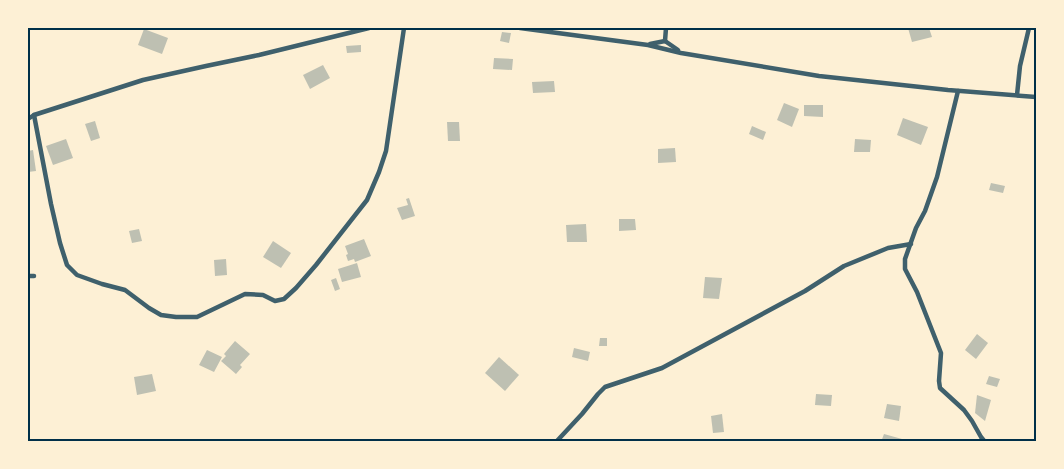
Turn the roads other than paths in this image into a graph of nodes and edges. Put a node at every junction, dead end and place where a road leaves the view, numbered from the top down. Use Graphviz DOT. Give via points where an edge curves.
graph roads {
  1 [pos="369,28"];
  2 [pos="404,28"];
  3 [pos="520,28"];
  4 [pos="666,28"];
  5 [pos="1029,28"];
  6 [pos="665,41"];
  7 [pos="648,45"];
  8 [pos="681,53"];
  9 [pos="958,91"];
  10 [pos="1017,95"];
  11 [pos="1036,97"];
  12 [pos="34,115"];
  13 [pos="28,119"];
  14 [pos="911,244"];
  15 [pos="28,276"];
  16 [pos="34,276"];
  17 [pos="556,442"];
  18 [pos="985,442"];
  1 -- 12 [label="street" via="143,80"];
  2 -- 12 [label="street" via="386,150 367,200 316,265 284,299 275,301 263,295 245,294 197,317 176,317 161,315 125,290 77,275 67,265 60,243"];
  3 -- 7 [label="street"];
  4 -- 6 [label="street"];
  5 -- 10 [label="street"];
  6 -- 7 [label="street"];
  6 -- 8 [label="street"];
  7 -- 8 [label="street"];
  8 -- 9 [label="street" via="819,76"];
  9 -- 10 [label="street"];
  9 -- 14 [label="street" via="937,177"];
  10 -- 11 [label="street"];
  12 -- 13 [label="street"];
  14 -- 17 [label="street" via="888,248 844,266 805,291 662,368 605,388"];
  14 -- 18 [label="street" via="905,269 941,353 940,388 964,410"];
  15 -- 16 [label="street"];
}
